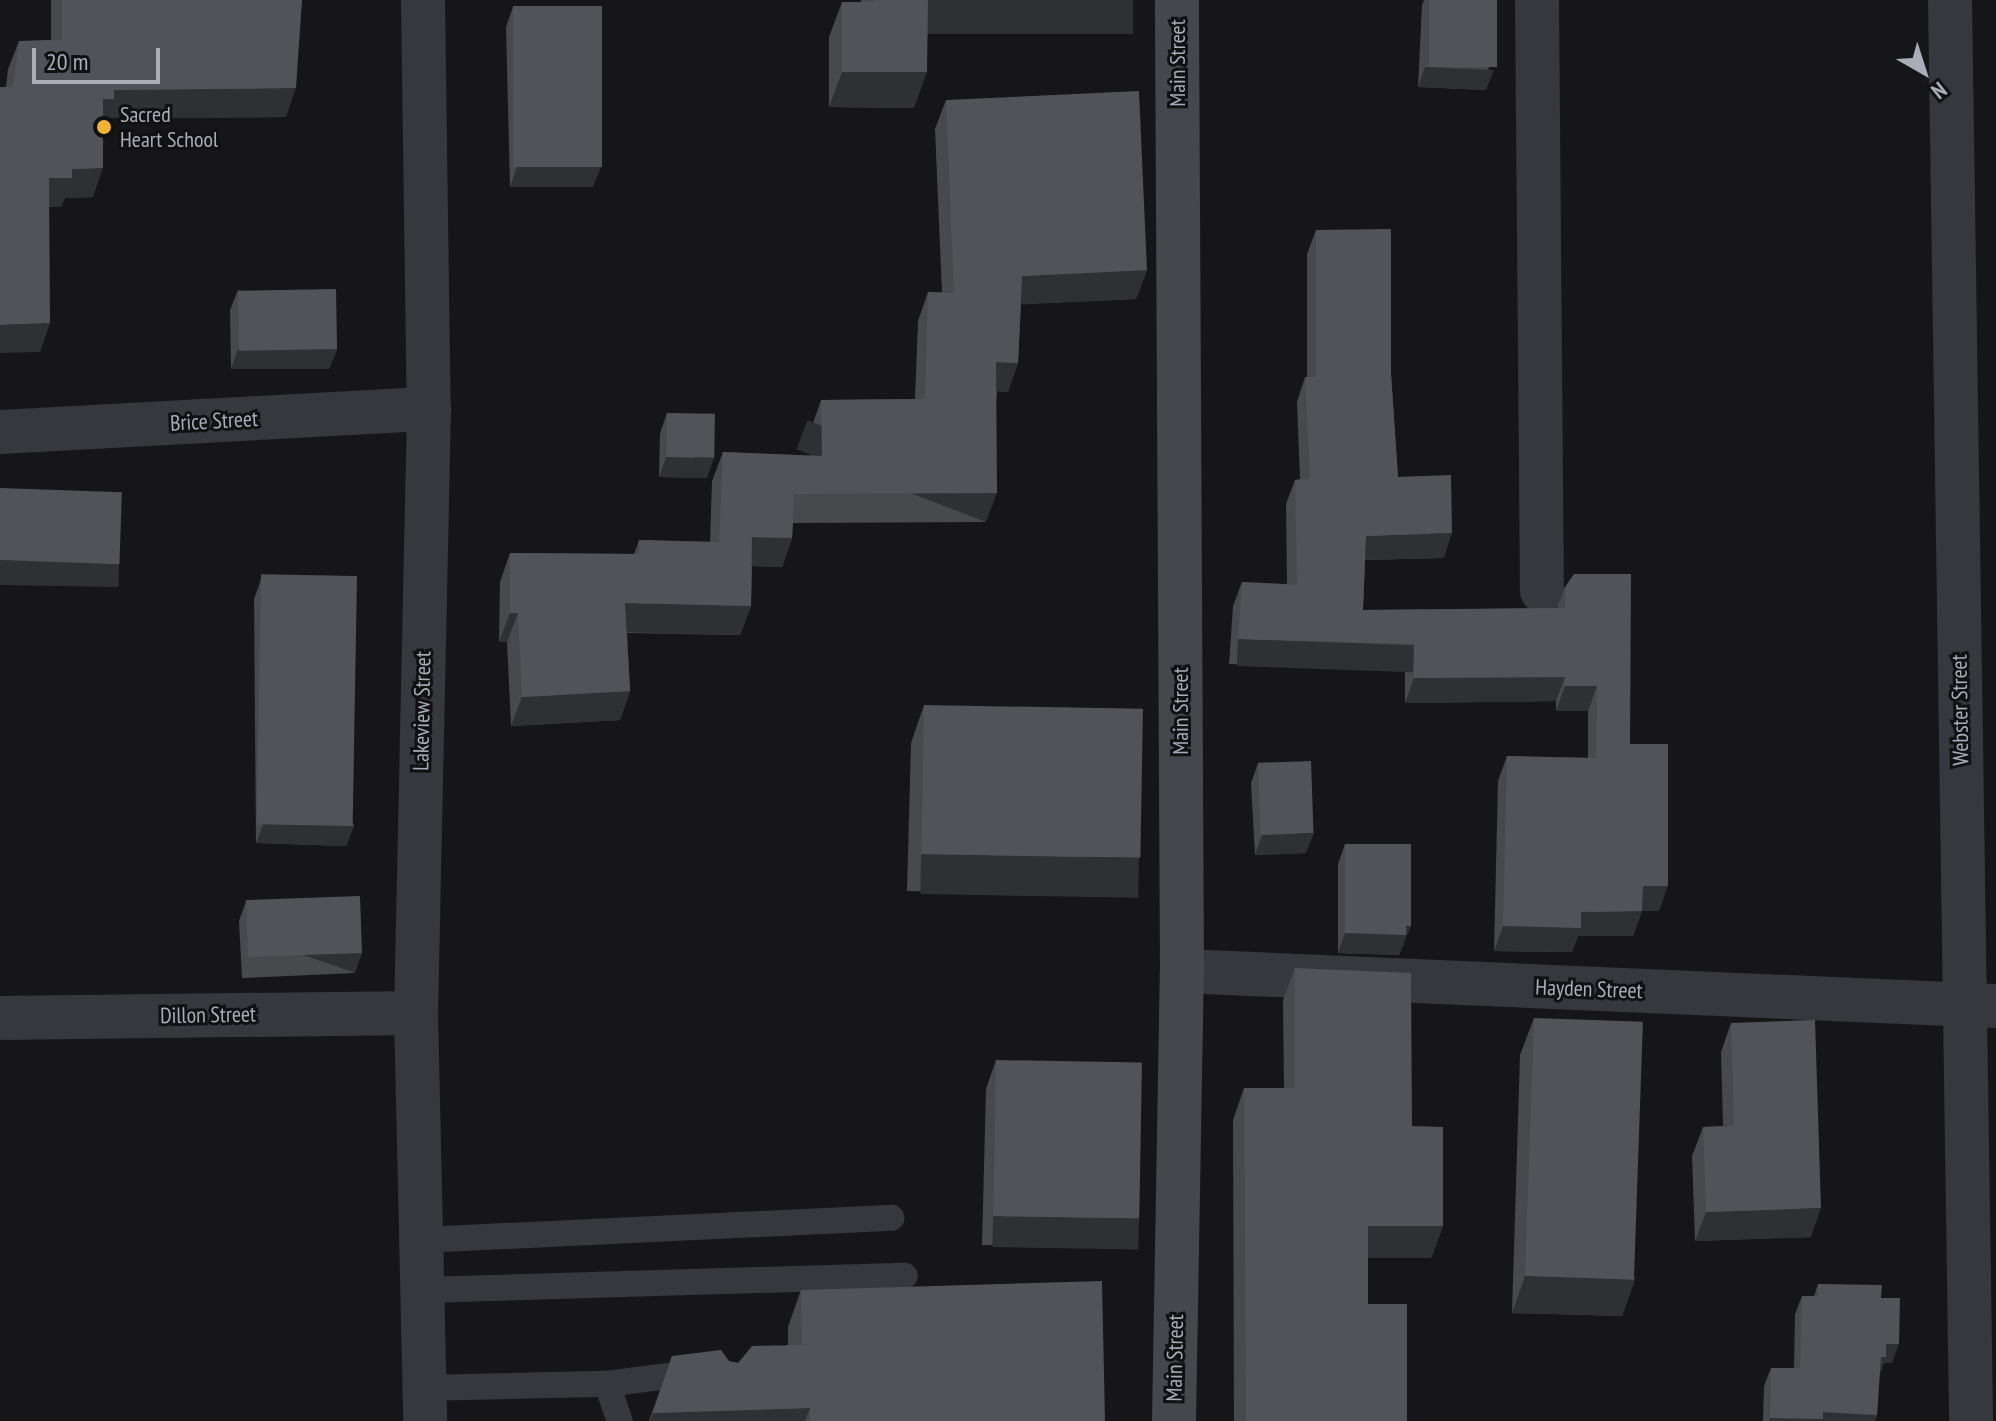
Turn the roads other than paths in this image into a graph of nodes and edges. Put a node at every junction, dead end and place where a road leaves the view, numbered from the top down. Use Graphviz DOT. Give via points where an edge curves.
graph roads {
  1 [pos="423,0"];
  2 [pos="1177,0"];
  3 [pos="1537,0"];
  4 [pos="1950,0"];
  5 [pos="429,409"];
  6 [pos="0,432"];
  7 [pos="1542,591"];
  8 [pos="1182,971"];
  9 [pos="1980,1006"];
  10 [pos="416,1013"];
  11 [pos="0,1018"];
  12 [pos="891,1218"];
  13 [pos="421,1240"];
  14 [pos="905,1276"];
  15 [pos="422,1290"];
  16 [pos="607,1384"];
  17 [pos="723,1384"];
  18 [pos="424,1404"];
  19 [pos="620,1421"];
  20 [pos="1174,1421"];
  21 [pos="1971,1421"];
  1 -- 5 [label="street, Lakeview Street"];
  2 -- 8 [label="main road, Main Street"];
  3 -- 7 [label="street"];
  4 -- 9 [label="street, Webster Street"];
  5 -- 6 [label="street, Brice Street"];
  5 -- 10 [label="street, Lakeview Street"];
  8 -- 9 [label="street, Hayden Street"];
  8 -- 20 [label="main road, Main Street"];
  9 -- 21 [label="street, Webster Street"];
  10 -- 11 [label="street, Dillon Street"];
  10 -- 13 [label="street, Lakeview Street"];
  12 -- 13 [label="lane"];
  13 -- 15 [label="street, Lakeview Street"];
  14 -- 15 [label="lane"];
  15 -- 18 [label="street, Lakeview Street"];
  16 -- 17 [label="lane" via="722,1369"];
  16 -- 18 [label="lane"];
  16 -- 19 [label="lane"];
}
